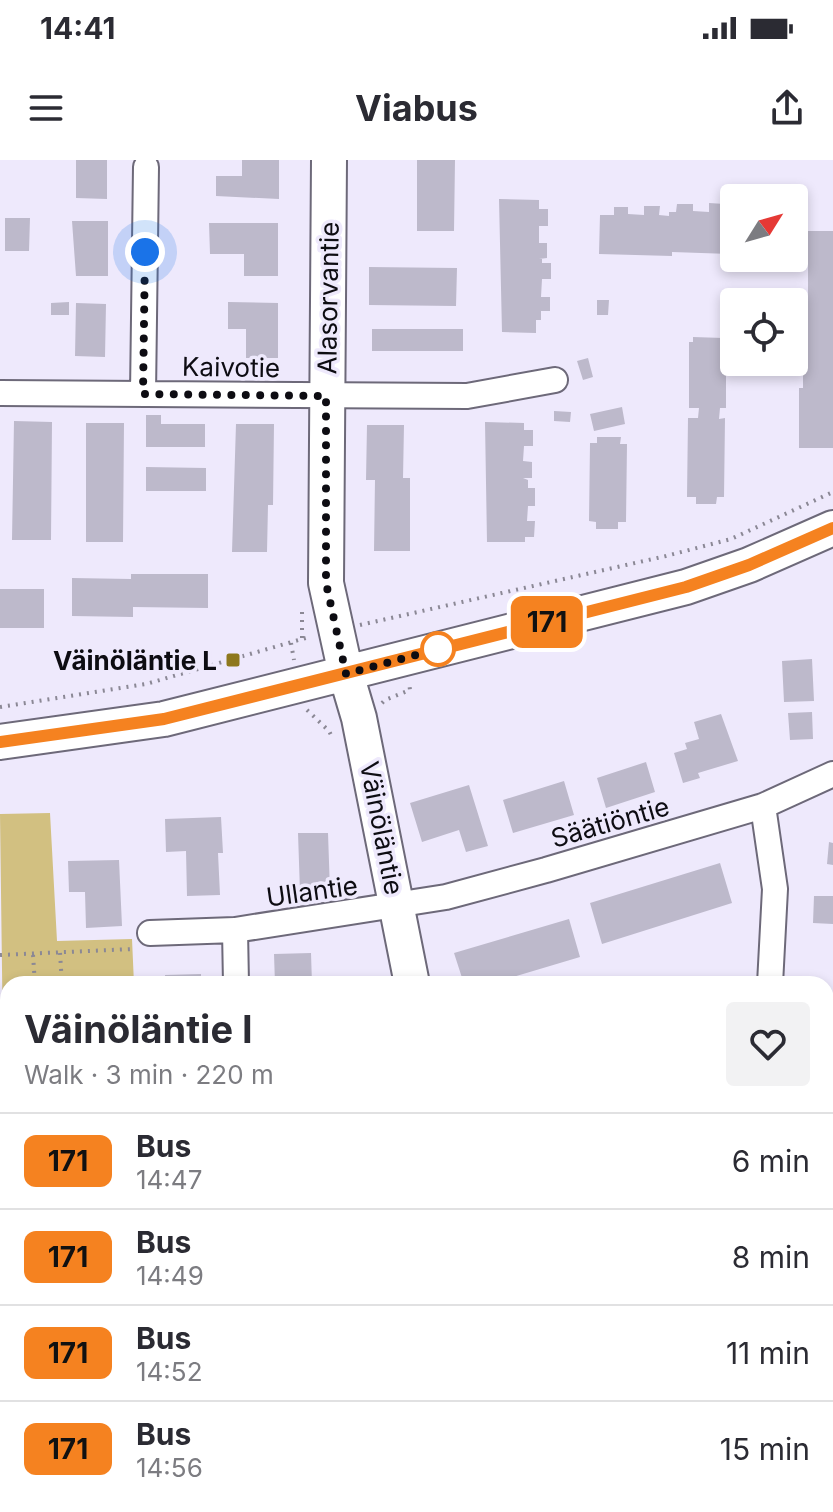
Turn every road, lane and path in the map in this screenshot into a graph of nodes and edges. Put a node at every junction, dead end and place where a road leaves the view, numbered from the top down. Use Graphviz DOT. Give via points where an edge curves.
graph roads {
  1 [pos="329,160"];
  2 [pos="146,167"];
  3 [pos="555,380"];
  4 [pos="0,393"];
  5 [pos="143,394"];
  6 [pos="326,396"];
  7 [pos="833,492"];
  8 [pos="833,528"];
  9 [pos="393,618"];
  10 [pos="302,638"];
  11 [pos="291,643"];
  12 [pos="346,674"];
  13 [pos="299,685"];
  14 [pos="0,707"];
  15 [pos="0,742"];
  16 [pos="334,742"];
  17 [pos="833,774"];
  18 [pos="763,806"];
  19 [pos="397,906"];
  20 [pos="235,930"];
  21 [pos="150,933"];
  22 [pos="60,953"];
  23 [pos="33,955"];
  24 [pos="34,976"];
  25 [pos="61,976"];
  26 [pos="236,976"];
  27 [pos="410,976"];
  28 [pos="770,976"];
  1 -- 6 [label="street, Alasorvantie"];
  2 -- 5 [label="street"];
  3 -- 6 [label="street, Kaivotie" via="467,396"];
  4 -- 5 [label="street, Kaivotie"];
  5 -- 6 [label="street, Kaivotie"];
  6 -- 12 [label="street, Alasorvantie" via="326,583"];
  7 -- 9 [label="path" via="731,539"];
  8 -- 12 [label="street" via="686,587"];
  10 -- 11 [label="path"];
  11 -- 13 [label="path"];
  11 -- 14 [label="path" via="146,684"];
  12 -- 13 [label="street"];
  12 -- 19 [label="street, Väinöläntie"];
  13 -- 15 [label="street" via="164,719"];
  13 -- 16 [label="path" via="304,707"];
  17 -- 18 [label="street, Säätiöntie"];
  18 -- 19 [label="street, Säätiöntie" via="546,870"];
  18 -- 28 [label="street" via="775,889"];
  19 -- 20 [label="street, Ullantie"];
  19 -- 27 [label="street, Väinöläntie"];
  20 -- 21 [label="street, Ullantie"];
  20 -- 26 [label="street, Ullantie"];
  22 -- 25 [label="path"];
  23 -- 24 [label="path"];
}
